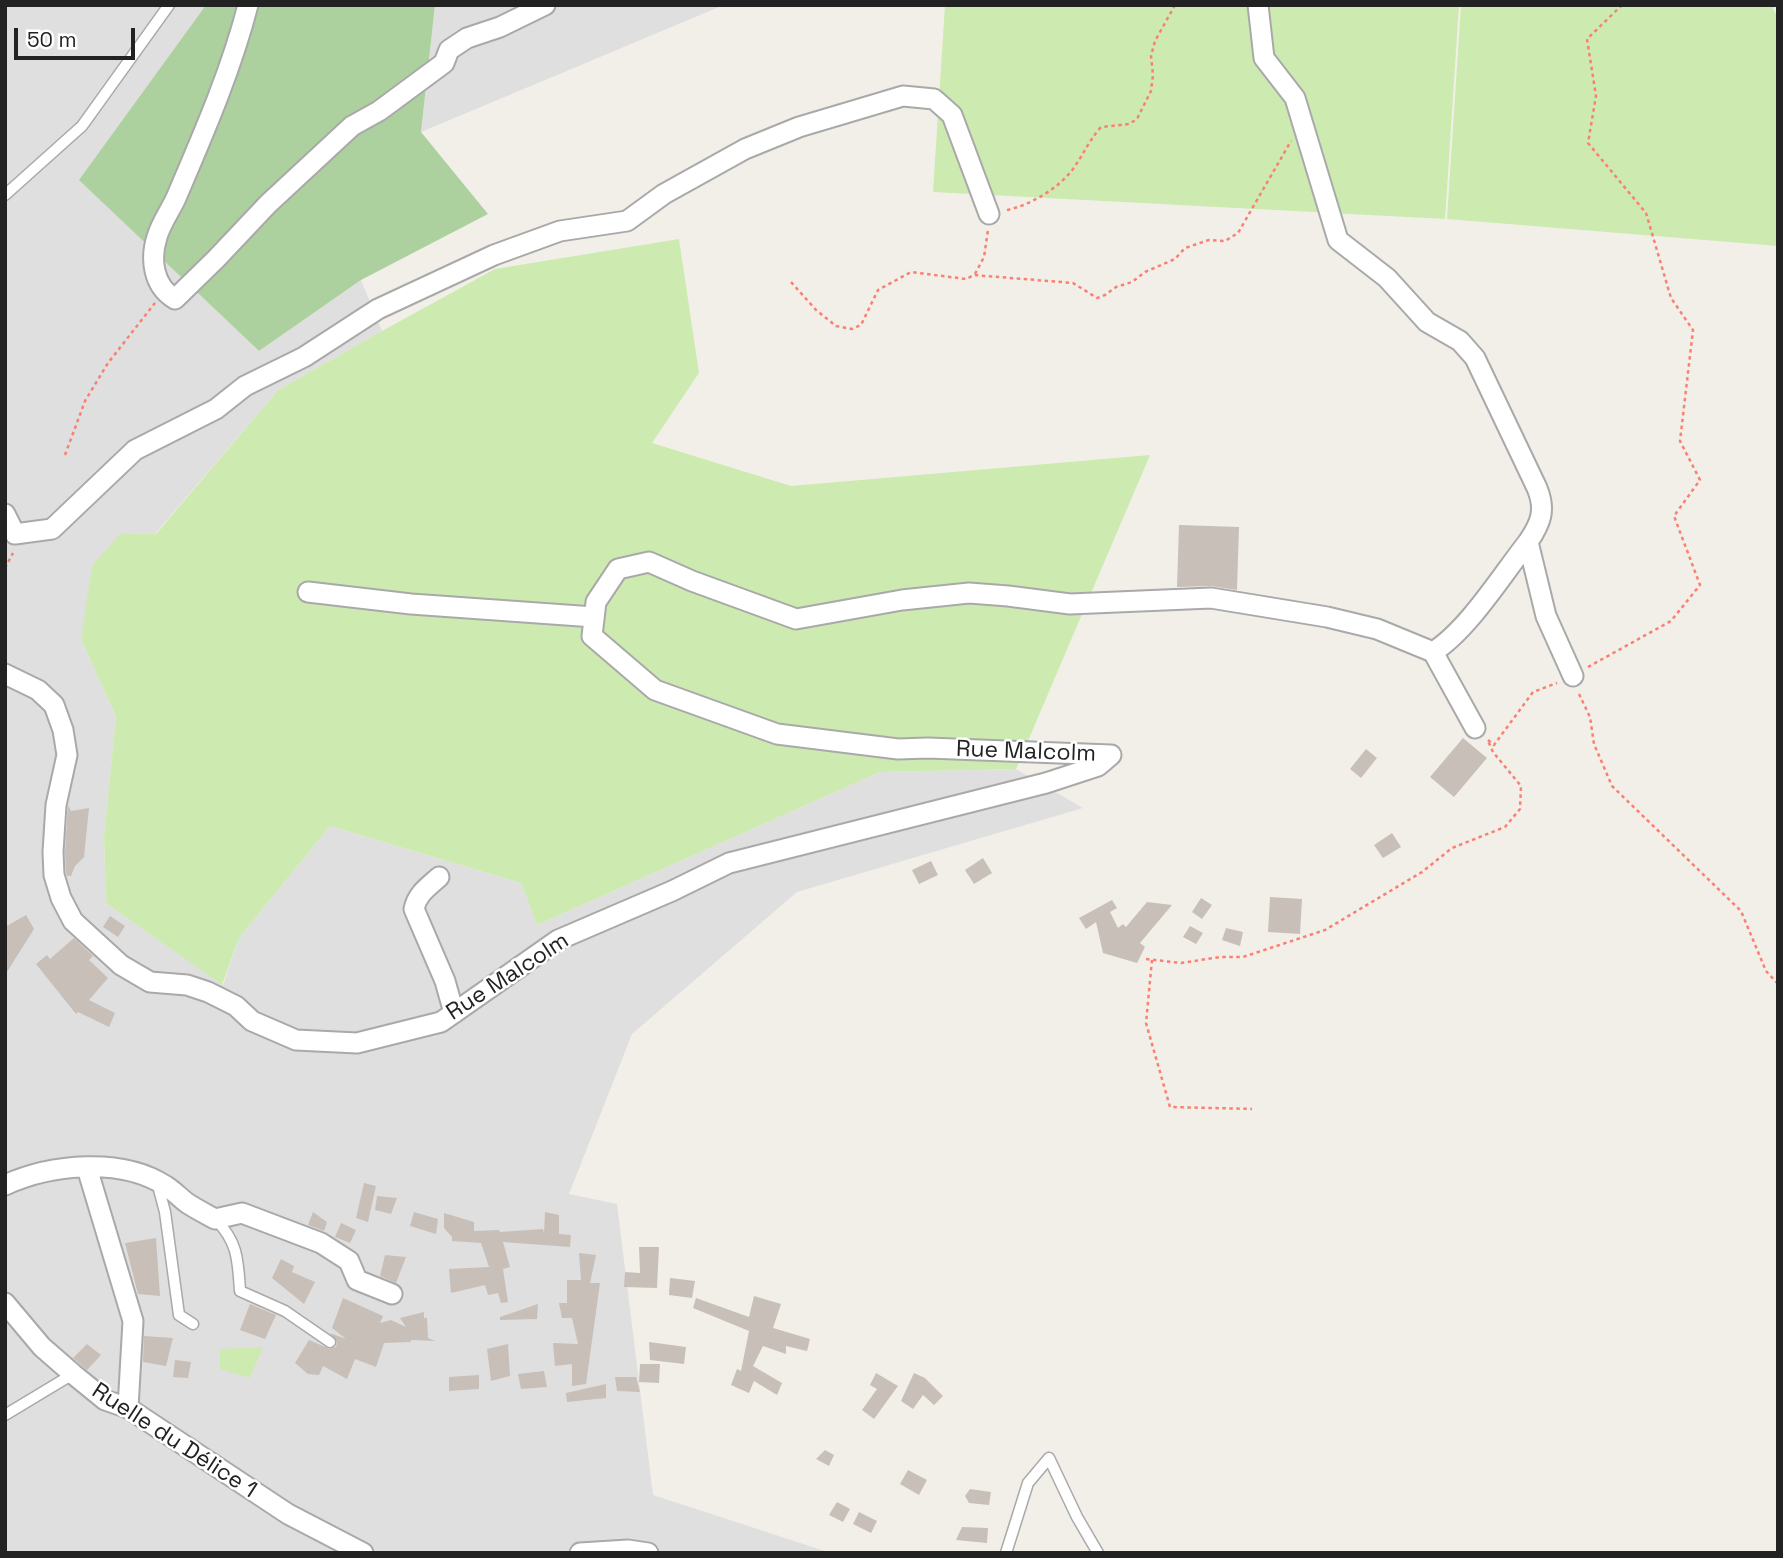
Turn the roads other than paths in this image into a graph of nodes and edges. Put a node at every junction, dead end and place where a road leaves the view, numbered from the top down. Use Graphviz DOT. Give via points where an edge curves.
graph roads {
  1 [pos="169,5"];
  2 [pos="248,5"];
  3 [pos="545,5"];
  4 [pos="1258,5"];
  5 [pos="5,195"];
  6 [pos="989,214"];
  7 [pos="5,514"];
  8 [pos="1528,542"];
  9 [pos="308,592"];
  10 [pos="594,617"];
  11 [pos="1433,652"];
  12 [pos="5,674"];
  13 [pos="1573,676"];
  14 [pos="1475,728"];
  15 [pos="439,877"];
  16 [pos="454,1013"];
  17 [pos="87,1168"];
  18 [pos="157,1181"];
  19 [pos="5,1185"];
  20 [pos="215,1219"];
  21 [pos="392,1294"];
  22 [pos="5,1303"];
  23 [pos="193,1324"];
  24 [pos="330,1342"];
  25 [pos="73,1374"];
  26 [pos="128,1408"];
  27 [pos="5,1415"];
  28 [pos="363,1553"];
  29 [pos="580,1553"];
  30 [pos="648,1553"];
  31 [pos="1006,1553"];
  32 [pos="1098,1553"];
  1 -- 5 [label="lane" via="82,126"];
  2 -- 3 [label="street" via="202,138 157,237 154,272 163,292 174,299 352,126 444,63 449,50 467,38"];
  4 -- 8 [label="street" via="1264,58 1295,98 1338,240 1387,278 1427,322 1460,341 1475,358 1541,498 1542,516"];
  6 -- 7 [label="street" via="952,115 934,99 903,96 799,127 745,149 664,194 627,221 560,232 494,255 378,309 304,357 245,386 216,409 135,450 52,529 15,534"];
  8 -- 11 [label="street" via="1461,626"];
  8 -- 13 [label="street" via="1546,616"];
  9 -- 10 [label="street"];
  10 -- 11 [label="street" via="596,602 618,569 649,562 796,620 969,593 1070,604 1211,598 1377,629"];
  10 -- 16 [label="street, Rue Malcolm" via="592,636 654,690 777,734 898,749 1111,755 1098,766 1046,783 729,863 558,940"];
  11 -- 14 [label="street"];
  12 -- 16 [label="street, Rue Malcolm" via="38,690 54,705 67,755 57,805 54,875 73,921 121,965 150,982 208,992 236,1006 252,1021 296,1040 357,1043 441,1022"];
  15 -- 16 [label="street" via="421,893 414,909"];
  17 -- 18 [label="street" via="108,1165"];
  17 -- 19 [label="street" via="44,1172"];
  17 -- 26 [label="street" via="133,1321"];
  18 -- 20 [label="street"];
  18 -- 23 [label="lane" via="179,1315"];
  20 -- 21 [label="street" via="242,1213 321,1243 349,1261 357,1280"];
  20 -- 24 [label="lane" via="237,1254 240,1291 285,1311"];
  22 -- 25 [label="street, Ruelle du Délice 1" via="42,1347"];
  25 -- 26 [label="street, Ruelle du Délice 1" via="105,1400"];
  25 -- 27 [label="lane"];
  26 -- 28 [label="street, Ruelle du Délice 1" via="288,1514"];
  29 -- 30 [label="street"];
  31 -- 32 [label="lane" via="1028,1483 1049,1458"];
}
